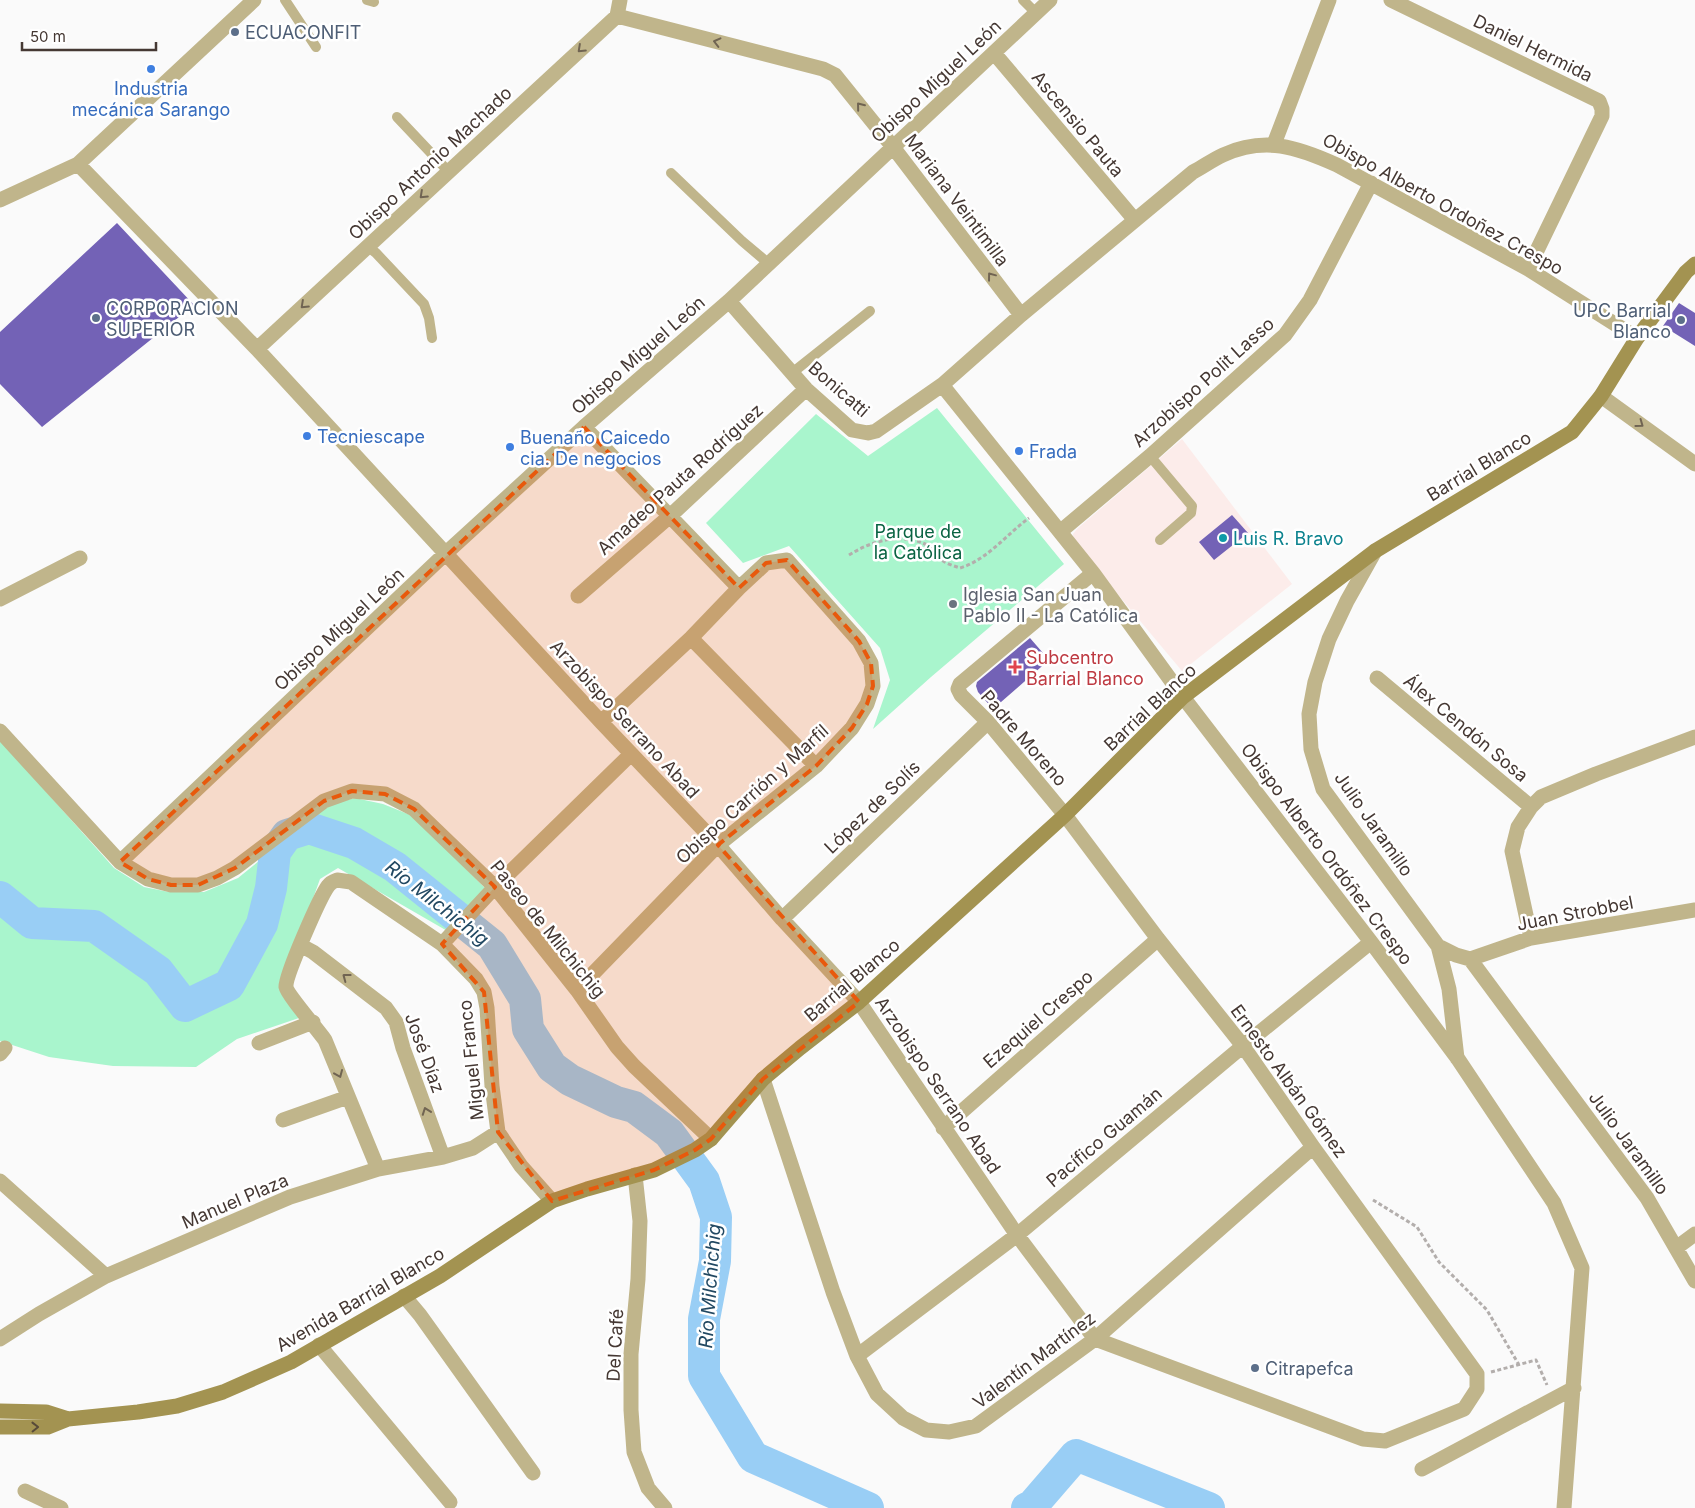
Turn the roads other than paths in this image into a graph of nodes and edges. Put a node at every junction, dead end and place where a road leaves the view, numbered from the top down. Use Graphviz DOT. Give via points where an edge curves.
graph roads {
  1 [pos="254,0"];
  2 [pos="285,0"];
  3 [pos="620,0"];
  4 [pos="1023,0"];
  5 [pos="1050,0"];
  6 [pos="1329,0"];
  7 [pos="1391,0"];
  8 [pos="1036,13"];
  9 [pos="617,16"];
  10 [pos="316,47"];
  11 [pos="994,53"];
  12 [pos="397,117"];
  13 [pos="1274,144"];
  14 [pos="893,147"];
  15 [pos="78,164"];
  16 [pos="448,171"];
  17 [pos="672,173"];
  18 [pos="1371,183"];
  19 [pos="0,200"];
  20 [pos="1134,219"];
  21 [pos="367,246"];
  22 [pos="768,263"];
  23 [pos="1695,264"];
  24 [pos="1528,269"];
  25 [pos="729,301"];
  26 [pos="870,311"];
  27 [pos="1021,315"];
  28 [pos="432,338"];
  29 [pos="1637,338"];
  30 [pos="257,348"];
  31 [pos="792,373"];
  32 [pos="942,386"];
  33 [pos="806,389"];
  34 [pos="1601,396"];
  35 [pos="584,427"];
  36 [pos="1150,456"];
  37 [pos="1695,464"];
  38 [pos="670,516"];
  39 [pos="1061,531"];
  40 [pos="1160,540"];
  41 [pos="1375,551"];
  42 [pos="446,554"];
  43 [pos="80,558"];
  44 [pos="1094,573"];
  45 [pos="739,588"];
  46 [pos="578,596"];
  47 [pos="0,598"];
  48 [pos="690,638"];
  49 [pos="1377,678"];
  50 [pos="1182,697"];
  51 [pos="601,722"];
  52 [pos="988,722"];
  53 [pos="0,731"];
  54 [pos="1694,735"];
  55 [pos="631,754"];
  56 [pos="816,766"];
  57 [pos="1531,806"];
  58 [pos="1065,815"];
  59 [pos="718,844"];
  60 [pos="120,862"];
  61 [pos="495,886"];
  62 [pos="1695,910"];
  63 [pos="782,919"];
  64 [pos="447,938"];
  65 [pos="1531,938"];
  66 [pos="1158,939"];
  67 [pos="1371,942"];
  68 [pos="300,945"];
  69 [pos="1438,946"];
  70 [pos="1470,959"];
  71 [pos="577,990"];
  72 [pos="860,1002"];
  73 [pos="312,1022"];
  74 [pos="259,1043"];
  75 [pos="1243,1046"];
  76 [pos="1458,1059"];
  77 [pos="763,1079"];
  78 [pos="348,1097"];
  79 [pos="284,1120"];
  80 [pos="943,1128"];
  81 [pos="498,1132"];
  82 [pos="711,1139"];
  83 [pos="1313,1146"];
  84 [pos="443,1157"];
  85 [pos="378,1170"];
  86 [pos="654,1170"];
  87 [pos="635,1175"];
  88 [pos="0,1181"];
  89 [pos="552,1201"];
  90 [pos="1695,1234"];
  91 [pos="1017,1235"];
  92 [pos="1676,1248"];
  93 [pos="106,1276"];
  94 [pos="1695,1281"];
  95 [pos="404,1296"];
  96 [pos="0,1339"];
  97 [pos="1095,1340"];
  98 [pos="319,1345"];
  99 [pos="857,1356"];
  100 [pos="1574,1388"];
  101 [pos="0,1412"];
  102 [pos="68,1419"];
  103 [pos="0,1427"];
  104 [pos="1422,1469"];
  105 [pos="533,1473"];
  106 [pos="25,1491"];
  107 [pos="450,1502"];
  108 [pos="61,1508"];
  109 [pos="665,1508"];
  110 [pos="1564,1508"];
  1 -- 15 [label="street"];
  2 -- 10 [label="lane"];
  3 -- 9 [label="street"];
  4 -- 8 [label="lane"];
  5 -- 8 [label="street, Obispo Miguel León"];
  6 -- 13 [label="street"];
  7 -- 24 [label="street, Daniel Hermida" via="1601,104 1602,116"];
  8 -- 11 [label="street, Obispo Miguel León"];
  14 -- 9 [label="street, Mariana Veintimilla, one-way" via="830,72"];
  9 -- 16 [label="street, Obispo Antonio Machado, one-way"];
  11 -- 14 [label="street, Obispo Miguel León"];
  11 -- 20 [label="street, Ascensio Pauta"];
  12 -- 16 [label="lane"];
  13 -- 18 [label="street, Obispo Alberto Ordoñez Crespo" via="1305,151"];
  13 -- 20 [label="street, Obispo Alberto Ordoñez Crespo" via="1250,146 1223,155 1193,172"];
  14 -- 22 [label="street, Obispo Miguel León"];
  27 -- 14 [label="street, Mariana Veintimilla, one-way"];
  15 -- 19 [label="street"];
  15 -- 30 [label="street, Arzobispo Serrano Abad"];
  16 -- 21 [label="street, Obispo Antonio Machado, one-way"];
  17 -- 22 [label="lane"];
  18 -- 24 [label="street, Obispo Alberto Ordoñez Crespo"];
  18 -- 36 [label="street, Arzobispo Polit Lasso" via="1310,300 1286,335"];
  20 -- 27 [label="street, Obispo Alberto Ordoñez Crespo"];
  21 -- 28 [label="lane" via="424,304"];
  21 -- 30 [label="street, Obispo Antonio Machado, one-way"];
  22 -- 25 [label="street, Obispo Miguel León"];
  23 -- 29 [label="street, Barrial Blanco"];
  24 -- 29 [label="street, Obispo Alberto Ordoñez Crespo"];
  25 -- 31 [label="street, Bonicatti"];
  25 -- 35 [label="street, Obispo Miguel León"];
  26 -- 31 [label="lane"];
  27 -- 32 [label="street, Obispo Alberto Ordoñez Crespo"];
  29 -- 34 [label="street, Barrial Blanco"];
  30 -- 42 [label="street, Arzobispo Serrano Abad"];
  31 -- 33 [label="street, Bonicatti"];
  32 -- 33 [label="street, Bonicatti" via="876,431 868,433 852,430"];
  32 -- 39 [label="street, Obispo Alberto Ordóñez Crespo"];
  33 -- 38 [label="street, Amadeo Pauta Rodríguez"];
  34 -- 37 [label="street, one-way"];
  34 -- 41 [label="street, Barrial Blanco" via="1572,432"];
  35 -- 38 [label="street"];
  35 -- 42 [label="street, Obispo Miguel León"];
  36 -- 39 [label="street, Arzobispo Polit Lasso"];
  36 -- 40 [label="lane" via="1192,506 1191,513"];
  38 -- 45 [label="street"];
  38 -- 46 [label="street, Amadeo Pauta Rodríguez"];
  39 -- 44 [label="street, Obispo Alberto Ordóñez Crespo"];
  41 -- 50 [label="street, Barrial Blanco"];
  41 -- 69 [label="street, Julio Jaramillo" via="1326,647 1309,714 1311,749 1323,789"];
  42 -- 51 [label="street, Arzobispo Serrano Abad"];
  42 -- 60 [label="street, Obispo Miguel León"];
  43 -- 47 [label="street"];
  44 -- 50 [label="street, Obispo Alberto Ordóñez Crespo"];
  44 -- 52 [label="street, Padre Moreno" via="960,684 961,695"];
  45 -- 48 [label="street"];
  45 -- 56 [label="street, Obispo Carrión y Marfil" via="766,563 787,560 859,641 871,663 873,686 867,704 852,728"];
  48 -- 51 [label="street"];
  48 -- 56 [label="street"];
  49 -- 57 [label="street, Álex Cendón Sosa"];
  50 -- 58 [label="street, Barrial Blanco"];
  50 -- 67 [label="street, Obispo Alberto Ordóñez Crespo"];
  51 -- 55 [label="street, Arzobispo Serrano Abad"];
  52 -- 58 [label="street, Padre Moreno"];
  52 -- 63 [label="street, López de Solís"];
  53 -- 60 [label="street, Paseo de Milchichig"];
  54 -- 57 [label="street" via="1542,796"];
  55 -- 59 [label="street, Arzobispo Serrano Abad"];
  55 -- 61 [label="street"];
  56 -- 59 [label="street, Obispo Carrión y Marfil"];
  57 -- 65 [label="street" via="1518,827 1512,851"];
  58 -- 66 [label="street, Ernesto Albán Gómez"];
  58 -- 72 [label="street, Barrial Blanco"];
  59 -- 63 [label="street, Arzobispo Serrano Abad"];
  59 -- 71 [label="street, Obispo Carrión y Marfil"];
  60 -- 61 [label="street, Paseo de Milchichig" via="148,878 172,885 198,885 236,868 324,800 352,791 385,794 414,809"];
  61 -- 64 [label="street"];
  61 -- 71 [label="street, Paseo de Milchichig"];
  62 -- 65 [label="street, Juan Strobbel"];
  63 -- 72 [label="street, Arzobispo Serrano Abad"];
  64 -- 68 [label="street, Miguel Franco" via="351,882 338,880 328,886"];
  64 -- 81 [label="street, Miguel Franco" via="484,992"];
  65 -- 70 [label="street, Juan Strobbel"];
  66 -- 75 [label="street, Ernesto Albán Gómez"];
  66 -- 80 [label="street, Ezequiel Crespo"];
  67 -- 75 [label="street, Pacífico Guamán"];
  67 -- 76 [label="street, Obispo Alberto Ordóñez Crespo"];
  68 -- 73 [label="street, Miguel Franco" via="286,985"];
  84 -- 68 [label="street, José Díaz, one-way" via="396,1022 386,1008"];
  69 -- 70 [label="street"];
  69 -- 76 [label="street, Julio Jaramillo" via="1449,989"];
  70 -- 92 [label="street, Julio Jaramillo" via="1647,1198"];
  71 -- 82 [label="street, Paseo de Milchichig" via="612,1041 634,1066"];
  72 -- 77 [label="street, Barrial Blanco"];
  72 -- 80 [label="street, Arzobispo Serrano Abad"];
  73 -- 74 [label="street"];
  73 -- 78 [label="street, one-way" via="325,1040"];
  75 -- 83 [label="street, Ernesto Albán Gómez"];
  75 -- 91 [label="street, Pacífico Guamán"];
  76 -- 100 [label="street, Obispo Alberto Ordóñez Crespo" via="1554,1203 1582,1268"];
  77 -- 82 [label="street, Barrial Blanco"];
  77 -- 99 [label="street, Valentín Martínez"];
  78 -- 79 [label="street"];
  78 -- 85 [label="street"];
  80 -- 91 [label="street, Arzobispo Serrano Abad"];
  81 -- 84 [label="street, Manuel Plaza" via="473,1148"];
  81 -- 89 [label="street, Miguel Franco" via="521,1166"];
  82 -- 86 [label="street, Barrial Blanco"];
  83 -- 97 [label="street, Valentín Martínez"];
  83 -- 97 [label="street, Ernesto Albán Gómez" via="1477,1374 1477,1389 1464,1409 1385,1441 1363,1439"];
  84 -- 85 [label="street, Manuel Plaza"];
  85 -- 93 [label="street, Manuel Plaza" via="290,1197"];
  86 -- 87 [label="street, Avenida Barrial Blanco"];
  87 -- 89 [label="street, Avenida Barrial Blanco"];
  87 -- 109 [label="street, Del Café" via="640,1221 631,1354 634,1452 648,1488"];
  88 -- 93 [label="street"];
  89 -- 95 [label="street, Avenida Barrial Blanco" via="440,1276"];
  90 -- 92 [label="street"];
  91 -- 97 [label="street, Arzobispo Serrano Abad"];
  91 -- 99 [label="street, Pacífico Guamán"];
  92 -- 94 [label="street, Julio Jaramillo"];
  93 -- 96 [label="street, Manuel Plaza"];
  95 -- 98 [label="street, Avenida Barrial Blanco"];
  95 -- 105 [label="street"];
  97 -- 99 [label="street, Valentín Martínez" via="976,1426 949,1432 926,1430 903,1418 877,1394"];
  98 -- 102 [label="street, Avenida Barrial Blanco" via="291,1362 223,1392 177,1406"];
  98 -- 107 [label="street"];
  100 -- 104 [label="street"];
  100 -- 110 [label="street, Obispo Alberto Ordóñez Crespo"];
  101 -- 102 [label="street, Avenida Barrial Blanco" via="46,1412"];
  103 -- 102 [label="street, Avenida Barrial Blanco, one-way" via="48,1427"];
  106 -- 108 [label="street"];
}
